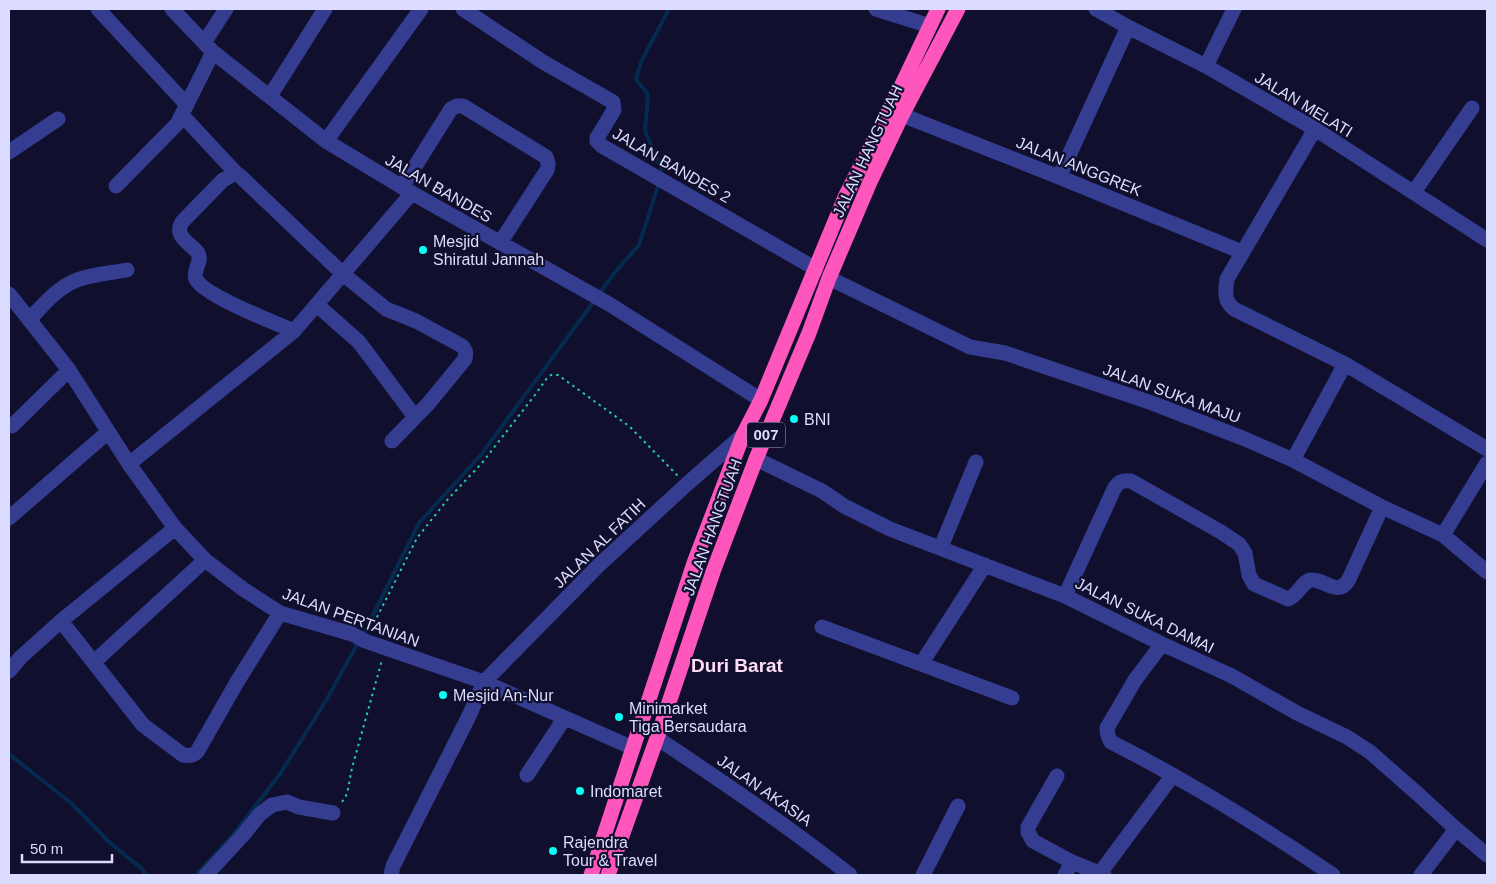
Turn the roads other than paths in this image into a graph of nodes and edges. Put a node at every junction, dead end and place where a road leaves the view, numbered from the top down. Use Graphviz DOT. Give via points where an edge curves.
graph roads {
  1 [pos="98,9"];
  2 [pos="172,9"];
  3 [pos="226,9"];
  4 [pos="324,9"];
  5 [pos="422,9"];
  6 [pos="463,9"];
  7 [pos="876,9"];
  8 [pos="938,9"];
  9 [pos="958,9"];
  10 [pos="1096,9"];
  11 [pos="1234,9"];
  12 [pos="930,26"];
  13 [pos="1128,27"];
  14 [pos="209,48"];
  15 [pos="1206,66"];
  16 [pos="270,96"];
  17 [pos="1472,108"];
  18 [pos="184,110"];
  19 [pos="902,115"];
  20 [pos="58,119"];
  21 [pos="1315,129"];
  22 [pos="326,140"];
  23 [pos="9,152"];
  24 [pos="237,174"];
  25 [pos="1059,177"];
  26 [pos="116,186"];
  27 [pos="407,190"];
  28 [pos="1414,192"];
  29 [pos="1487,240"];
  30 [pos="500,243"];
  31 [pos="1242,252"];
  32 [pos="816,269"];
  33 [pos="127,270"];
  34 [pos="343,274"];
  35 [pos="829,278"];
  36 [pos="10,297"];
  37 [pos="317,305"];
  38 [pos="29,320"];
  39 [pos="792,326"];
  40 [pos="294,331"];
  41 [pos="809,333"];
  42 [pos="1346,364"];
  43 [pos="69,370"];
  44 [pos="761,400"];
  45 [pos="415,417"];
  46 [pos="12,426"];
  47 [pos="108,432"];
  48 [pos="743,435"];
  49 [pos="392,441"];
  50 [pos="1487,449"];
  51 [pos="756,459"];
  52 [pos="1293,460"];
  53 [pos="976,462"];
  54 [pos="1487,463"];
  55 [pos="129,464"];
  56 [pos="1382,507"];
  57 [pos="9,518"];
  58 [pos="174,528"];
  59 [pos="1443,535"];
  60 [pos="941,547"];
  61 [pos="205,560"];
  62 [pos="985,565"];
  63 [pos="1487,572"];
  64 [pos="1066,596"];
  65 [pos="280,613"];
  66 [pos="61,621"];
  67 [pos="822,627"];
  68 [pos="1162,644"];
  69 [pos="94,662"];
  70 [pos="921,664"];
  71 [pos="9,671"];
  72 [pos="484,682"];
  73 [pos="1012,698"];
  74 [pos="564,719"];
  75 [pos="657,738"];
  76 [pos="633,748"];
  77 [pos="1173,775"];
  78 [pos="527,776"];
  79 [pos="1057,776"];
  80 [pos="958,806"];
  81 [pos="333,813"];
  82 [pos="1456,829"];
  83 [pos="1487,855"];
  84 [pos="1069,869"];
  85 [pos="1102,874"];
  86 [pos="206,875"];
  87 [pos="391,875"];
  88 [pos="591,875"];
  89 [pos="608,875"];
  90 [pos="850,875"];
  91 [pos="923,875"];
  92 [pos="1333,875"];
  93 [pos="1421,875"];
  1 -- 18 [label="street"];
  2 -- 14 [label="street, JALAN BANDES"];
  3 -- 14 [label="street"];
  4 -- 16 [label="street"];
  5 -- 22 [label="street"];
  6 -- 32 [label="street, JALAN BANDES 2" via="543,62 613,102 614,110 597,140 602,146"];
  7 -- 12 [label="street"];
  8 -- 12 [label="highway, JALAN HANGTUAH / 007"];
  9 -- 19 [label="highway, JALAN HANGTUAH / 007"];
  10 -- 13 [label="street, JALAN MELATI"];
  11 -- 15 [label="street"];
  12 -- 32 [label="highway, JALAN HANGTUAH / 007" via="845,197"];
  13 -- 15 [label="street, JALAN MELATI"];
  13 -- 25 [label="street"];
  14 -- 16 [label="street, JALAN BANDES"];
  14 -- 18 [label="street"];
  15 -- 21 [label="street, JALAN MELATI"];
  16 -- 22 [label="street, JALAN BANDES"];
  17 -- 28 [label="street"];
  18 -- 24 [label="street"];
  18 -- 26 [label="street" via="165,137"];
  19 -- 25 [label="street, JALAN ANGGREK"];
  19 -- 35 [label="highway, JALAN HANGTUAH / 007"];
  20 -- 23 [label="street"];
  21 -- 28 [label="street, JALAN MELATI"];
  21 -- 31 [label="street"];
  22 -- 27 [label="street, JALAN BANDES"];
  24 -- 34 [label="street"];
  24 -- 40 [label="street" via="223,180 180,226 182,238 199,256 196,279 213,294"];
  25 -- 31 [label="street, JALAN ANGGREK"];
  27 -- 30 [label="street, JALAN BANDES"];
  27 -- 30 [label="street" via="452,109 463,106 547,160 547,170"];
  27 -- 34 [label="street"];
  28 -- 29 [label="street, JALAN MELATI"];
  30 -- 44 [label="street, JALAN BANDES" via="609,304"];
  31 -- 42 [label="street" via="1227,279 1225,296 1230,306"];
  32 -- 39 [label="highway, JALAN HANGTUAH / 007"];
  33 -- 38 [label="street" via="76,280 50,298"];
  34 -- 37 [label="street"];
  34 -- 45 [label="street" via="386,309 429,327 465,348 465,359"];
  35 -- 41 [label="highway, JALAN HANGTUAH / 007"];
  35 -- 52 [label="street, JALAN SUKA MAJU" via="970,347 1005,352 1124,393"];
  36 -- 38 [label="street, JALAN PERTANIAN"];
  37 -- 40 [label="street"];
  37 -- 45 [label="street" via="359,342"];
  38 -- 43 [label="street, JALAN PERTANIAN"];
  39 -- 41 [label="highway"];
  39 -- 44 [label="highway, JALAN HANGTUAH / 007"];
  40 -- 55 [label="street"];
  41 -- 51 [label="highway, JALAN HANGTUAH / 007"];
  42 -- 50 [label="street"];
  42 -- 52 [label="street"];
  43 -- 46 [label="street"];
  43 -- 47 [label="street, JALAN PERTANIAN"];
  44 -- 48 [label="highway, JALAN HANGTUAH / 007"];
  45 -- 49 [label="street"];
  47 -- 55 [label="street, JALAN PERTANIAN"];
  47 -- 57 [label="street"];
  48 -- 72 [label="street, JALAN AL FATIH" via="599,565"];
  48 -- 76 [label="highway, JALAN HANGTUAH / 007" via="694,564"];
  51 -- 60 [label="street, JALAN SUKA DAMAI" via="890,529"];
  51 -- 75 [label="highway, JALAN HANGTUAH / 007" via="714,569"];
  52 -- 56 [label="street, JALAN SUKA MAJU"];
  53 -- 60 [label="street"];
  54 -- 59 [label="street"];
  55 -- 58 [label="street, JALAN PERTANIAN"];
  56 -- 59 [label="street, JALAN SUKA MAJU"];
  56 -- 64 [label="street" via="1346,585 1338,588 1309,581 1288,599 1254,584 1239,544 1131,481 1121,482 1114,489"];
  58 -- 61 [label="street, JALAN PERTANIAN"];
  58 -- 66 [label="street"];
  59 -- 63 [label="street, JALAN SUKA MAJU"];
  60 -- 62 [label="street, JALAN SUKA DAMAI"];
  61 -- 65 [label="street, JALAN PERTANIAN"];
  61 -- 69 [label="street"];
  62 -- 64 [label="street, JALAN SUKA DAMAI"];
  62 -- 70 [label="street"];
  64 -- 68 [label="street, JALAN SUKA DAMAI"];
  65 -- 69 [label="street" via="197,752 191,756 183,755 143,725"];
  65 -- 72 [label="street, JALAN PERTANIAN"];
  66 -- 69 [label="street"];
  66 -- 71 [label="street"];
  67 -- 70 [label="street"];
  68 -- 77 [label="street" via="1135,680 1107,732 1111,742"];
  68 -- 82 [label="street, JALAN SUKA DAMAI" via="1232,676 1347,737 1370,752"];
  70 -- 73 [label="street"];
  72 -- 74 [label="street, JALAN PERTANIAN"];
  72 -- 87 [label="street"];
  74 -- 76 [label="street, JALAN PERTANIAN"];
  74 -- 78 [label="street"];
  75 -- 89 [label="highway, JALAN HANGTUAH / 007"];
  75 -- 90 [label="street, JALAN AKASIA" via="749,800"];
  76 -- 88 [label="highway, JALAN HANGTUAH / 007"];
  77 -- 85 [label="street"];
  77 -- 92 [label="street"];
  79 -- 84 [label="street" via="1028,832 1033,841"];
  80 -- 91 [label="street"];
  81 -- 86 [label="street" via="287,802 272,805 260,814"];
  82 -- 83 [label="street, JALAN SUKA DAMAI"];
  82 -- 93 [label="street"];
  84 -- 85 [label="street"];
}
